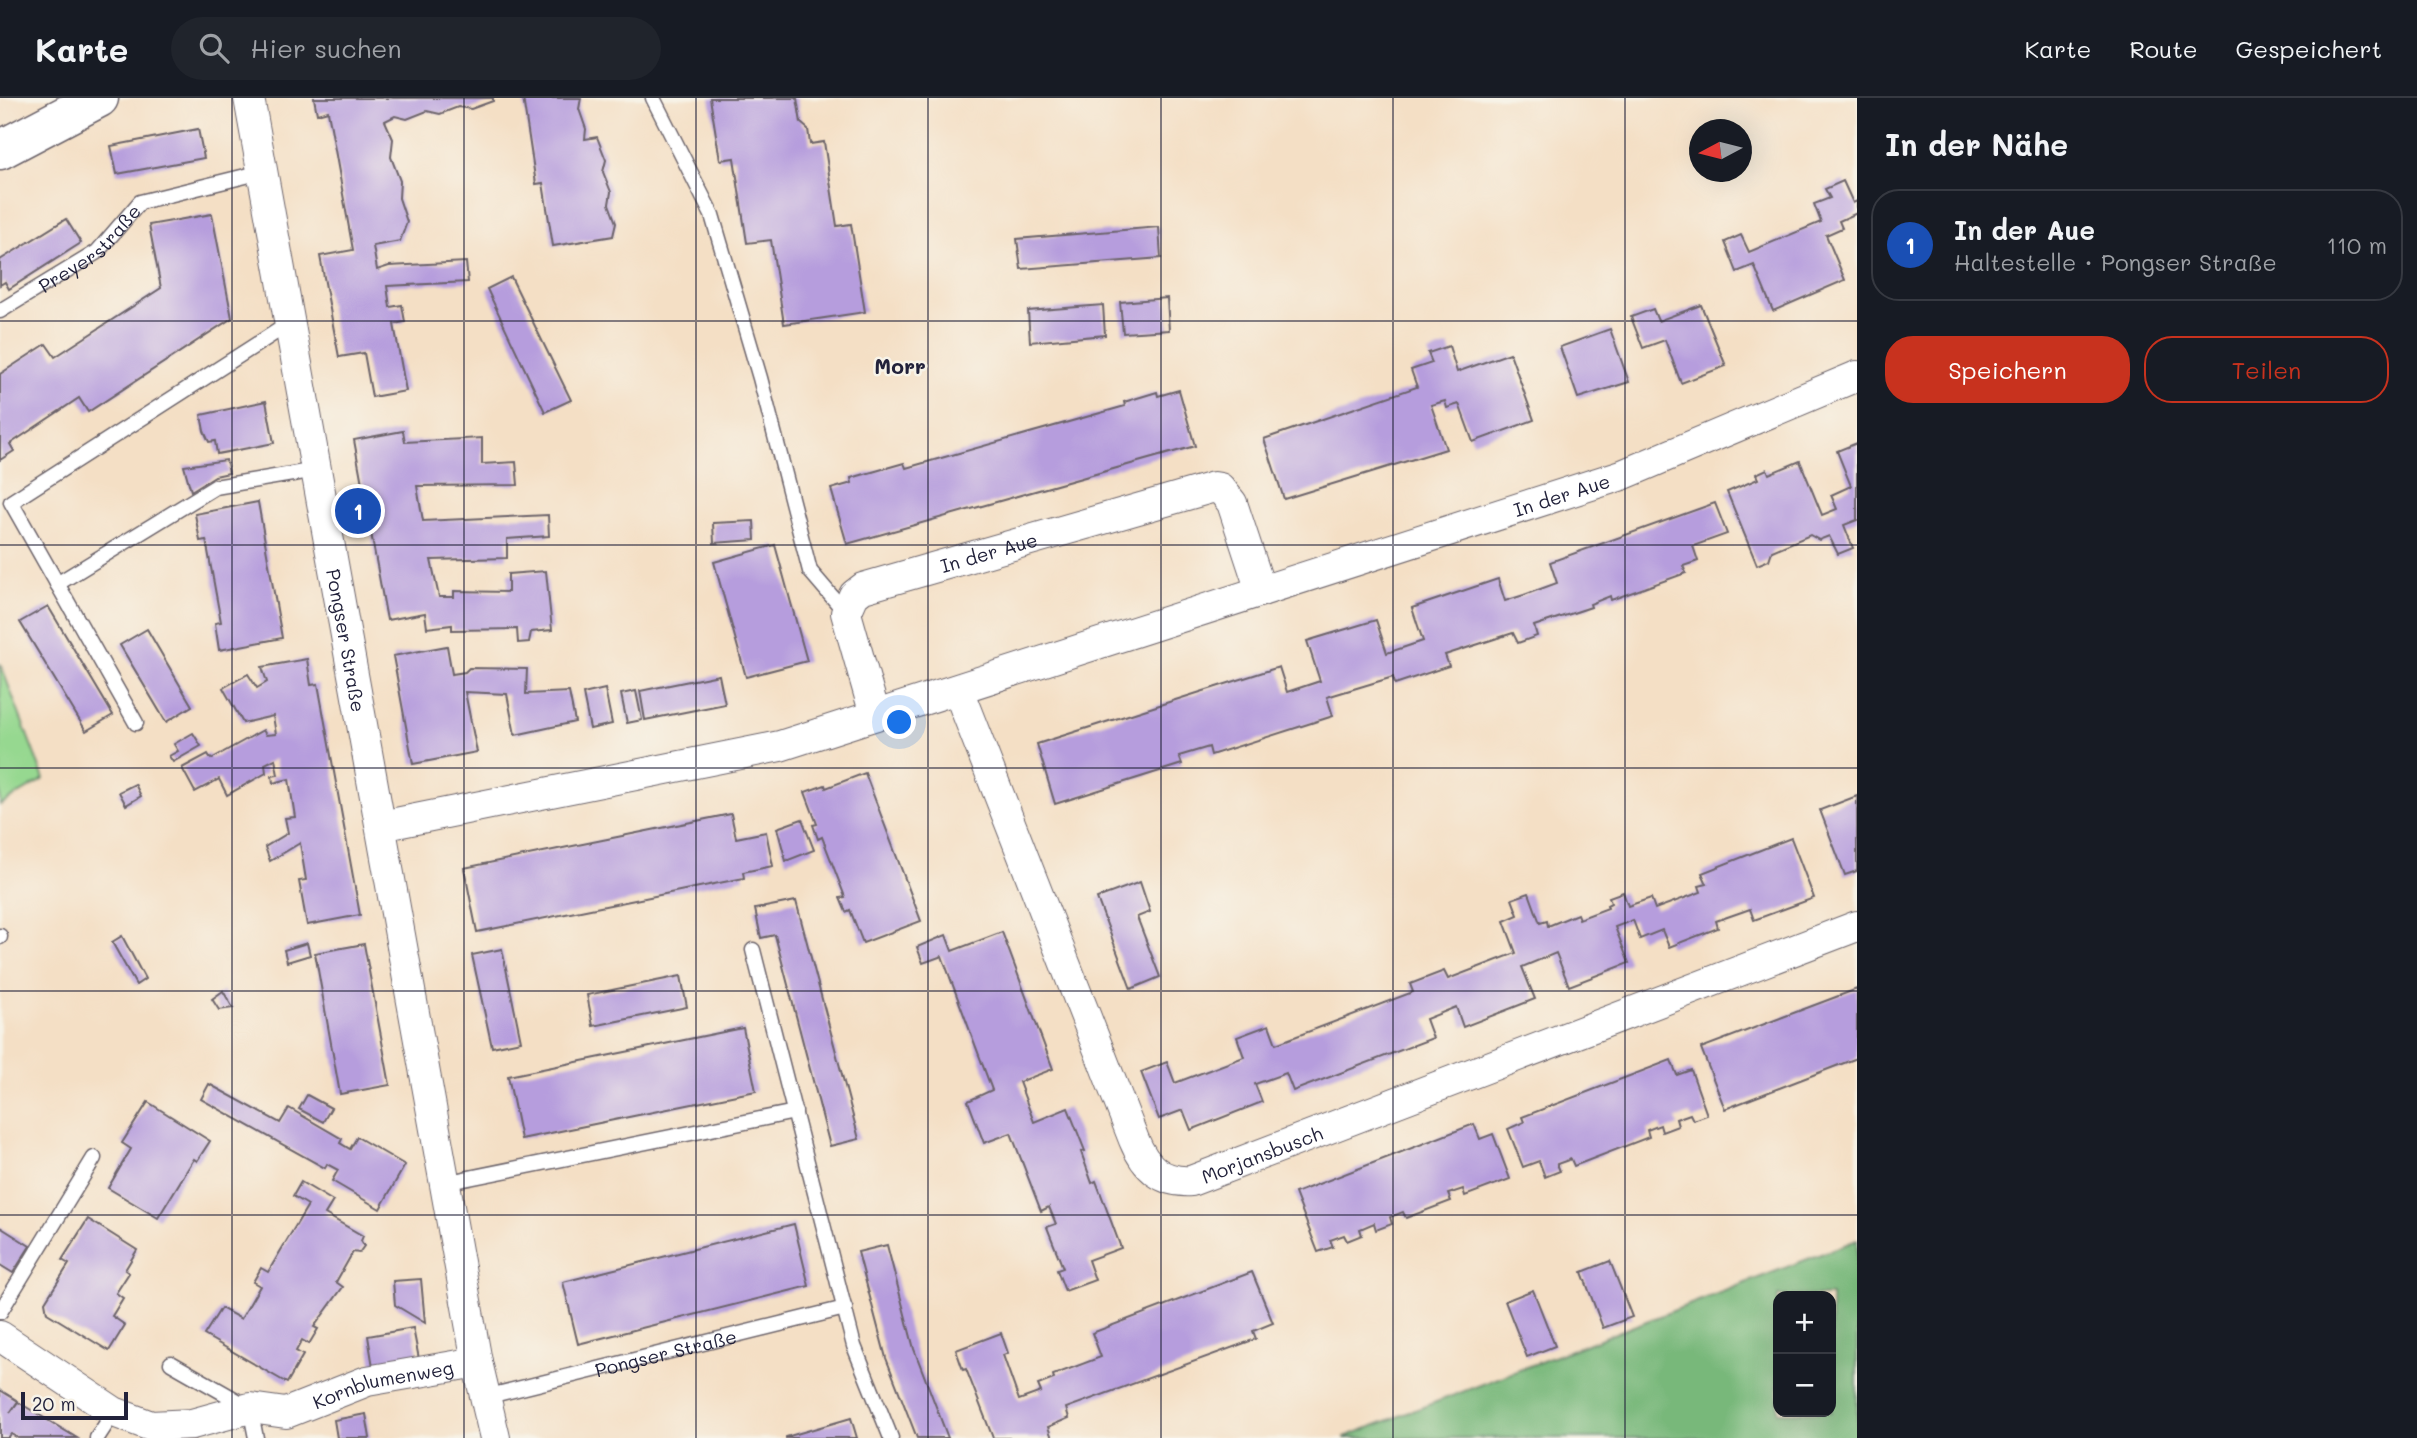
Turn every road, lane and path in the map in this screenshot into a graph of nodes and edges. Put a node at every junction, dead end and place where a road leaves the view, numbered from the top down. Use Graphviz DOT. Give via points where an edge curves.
graph roads {
  1 [pos="99,98"];
  2 [pos="248,98"];
  3 [pos="653,98"];
  4 [pos="0,150"];
  5 [pos="262,172"];
  6 [pos="0,311"];
  7 [pos="290,323"];
  8 [pos="1857,376"];
  9 [pos="316,470"];
  10 [pos="57,584"];
  11 [pos="1261,591"];
  12 [pos="846,613"];
  13 [pos="958,690"];
  14 [pos="875,715"];
  15 [pos="136,723"];
  16 [pos="382,825"];
  17 [pos="1857,926"];
  18 [pos="753,950"];
  19 [pos="794,1112"];
  20 [pos="94,1158"];
  21 [pos="444,1183"];
  22 [pos="845,1308"];
  23 [pos="0,1312"];
  24 [pos="0,1336"];
  25 [pos="477,1362"];
  26 [pos="172,1363"];
  27 [pos="485,1397"];
  28 [pos="250,1408"];
  29 [pos="114,1412"];
  30 [pos="97,1438"];
  31 [pos="256,1438"];
  32 [pos="495,1438"];
  33 [pos="891,1438"];
  1 -- 4 [label="main road"];
  2 -- 5 [label="street, Pongser Straße"];
  3 -- 12 [label="lane" via="712,215 810,571"];
  5 -- 6 [label="lane, Preyerstraße" via="140,202 97,251"];
  5 -- 7 [label="street, Pongser Straße"];
  7 -- 9 [label="street, Pongser Straße"];
  7 -- 10 [label="lane" via="11,502"];
  8 -- 11 [label="street, In der Aue" via="1622,475"];
  9 -- 10 [label="lane" via="215,486"];
  9 -- 16 [label="street, Pongser Straße"];
  10 -- 15 [label="lane"];
  11 -- 12 [label="street, In der Aue" via="1232,503 1220,488 1208,487 863,588 854,595"];
  11 -- 13 [label="street, In der Aue"];
  12 -- 14 [label="street"];
  13 -- 14 [label="street, In der Aue"];
  13 -- 17 [label="street, Morjansbusch" via="1134,1140 1151,1169 1171,1180 1191,1181"];
  14 -- 16 [label="street, In der Aue" via="757,751"];
  16 -- 21 [label="street, Pongser Straße"];
  18 -- 19 [label="lane"];
  19 -- 21 [label="lane"];
  19 -- 22 [label="lane"];
  20 -- 23 [label="lane"];
  21 -- 25 [label="street, Pongser Straße"];
  22 -- 27 [label="lane, Pongser Straße"];
  22 -- 33 [label="lane" via="854,1346"];
  24 -- 29 [label="street, Kornblumenweg"];
  25 -- 27 [label="street, Pongser Straße"];
  25 -- 28 [label="street, Kornblumenweg" via="367,1381 286,1413"];
  26 -- 28 [label="lane, Kornblumenweg"];
  27 -- 32 [label="street, Pongser Straße"];
  28 -- 29 [label="street, Kornblumenweg" via="192,1424 151,1426"];
  28 -- 31 [label="lane"];
  29 -- 30 [label="lane"];
}
